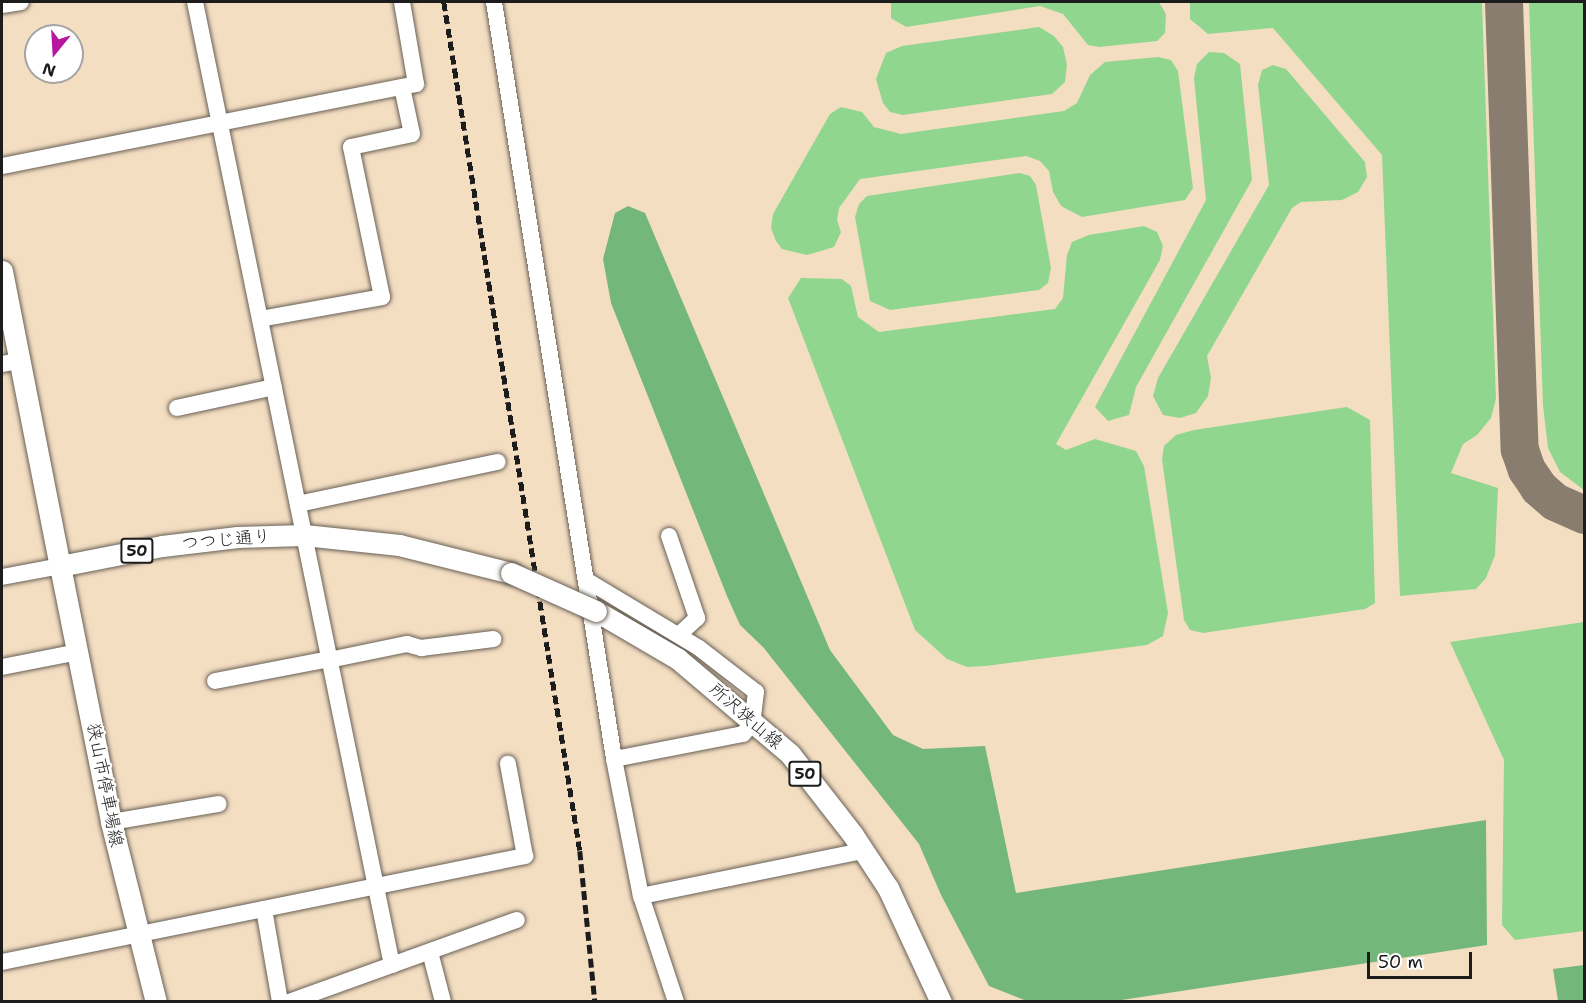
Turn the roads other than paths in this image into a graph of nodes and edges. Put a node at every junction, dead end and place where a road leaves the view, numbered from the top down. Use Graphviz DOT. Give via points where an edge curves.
graph roads {
  1 [pos="21,2"];
  2 [pos="195,2"];
  3 [pos="402,2"];
  4 [pos="494,2"];
  5 [pos="2,5"];
  6 [pos="402,87"];
  7 [pos="220,123"];
  8 [pos="2,166"];
  9 [pos="2,271"];
  10 [pos="260,319"];
  11 [pos="10,362"];
  12 [pos="274,387"];
  13 [pos="177,408"];
  14 [pos="498,462"];
  15 [pos="298,504"];
  16 [pos="304,535"];
  17 [pos="669,536"];
  18 [pos="60,566"];
  19 [pos="511,573"];
  20 [pos="2,577"];
  21 [pos="586,580"];
  22 [pos="679,635"];
  23 [pos="493,639"];
  24 [pos="78,652"];
  25 [pos="329,660"];
  26 [pos="2,667"];
  27 [pos="215,681"];
  28 [pos="752,724"];
  29 [pos="614,759"];
  30 [pos="508,764"];
  31 [pos="218,804"];
  32 [pos="111,822"];
  33 [pos="863,851"];
  34 [pos="375,887"];
  35 [pos="642,896"];
  36 [pos="264,909"];
  37 [pos="517,920"];
  38 [pos="137,934"];
  39 [pos="430,952"];
  40 [pos="2,962"];
  41 [pos="392,965"];
  42 [pos="156,1002"];
  43 [pos="280,1002"];
  44 [pos="289,1002"];
  45 [pos="443,1002"];
  46 [pos="676,1002"];
  47 [pos="941,1002"];
  1 -- 5 [label="street"];
  2 -- 7 [label="street"];
  3 -- 6 [label="street" via="416,84"];
  4 -- 21 [label="street"];
  6 -- 7 [label="street"];
  6 -- 10 [label="street" via="412,134 351,147 382,297"];
  7 -- 8 [label="street"];
  7 -- 10 [label="street"];
  9 -- 11 [label="main road"];
  10 -- 12 [label="street"];
  11 -- 18 [label="main road"];
  12 -- 13 [label="street"];
  12 -- 15 [label="street"];
  14 -- 15 [label="street"];
  15 -- 16 [label="street"];
  16 -- 18 [label="main road, つつじ通り / 50" via="237,537 162,546"];
  16 -- 19 [label="main road, つつじ通り / 50" via="399,545"];
  16 -- 25 [label="street"];
  17 -- 22 [label="street" via="697,618"];
  18 -- 20 [label="street"];
  18 -- 24 [label="main road, 狭山市停車場線"];
  19 -- 28 [label="main road, 所沢狭山線 / 50, bridge" via="596,611 678,659 722,693"];
  21 -- 22 [label="street"];
  21 -- 29 [label="street"];
  22 -- 28 [label="street" via="756,692"];
  23 -- 25 [label="street" via="421,648 407,644"];
  24 -- 26 [label="street"];
  24 -- 32 [label="main road, 狭山市停車場線"];
  25 -- 27 [label="street"];
  25 -- 34 [label="street"];
  28 -- 29 [label="street" via="743,734"];
  28 -- 33 [label="main road, 所沢狭山線 / 50" via="790,754"];
  29 -- 35 [label="street"];
  30 -- 34 [label="street" via="525,856"];
  31 -- 32 [label="street"];
  32 -- 38 [label="main road, 狭山市停車場線"];
  33 -- 35 [label="street"];
  33 -- 47 [label="main road, 所沢狭山線 / 50" via="888,888"];
  34 -- 36 [label="street"];
  34 -- 41 [label="street"];
  35 -- 46 [label="street"];
  36 -- 38 [label="street"];
  36 -- 43 [label="street"];
  37 -- 39 [label="street"];
  38 -- 40 [label="street"];
  38 -- 42 [label="main road, 狭山市停車場線"];
  39 -- 41 [label="street"];
  39 -- 45 [label="street"];
  41 -- 44 [label="street"];
}
